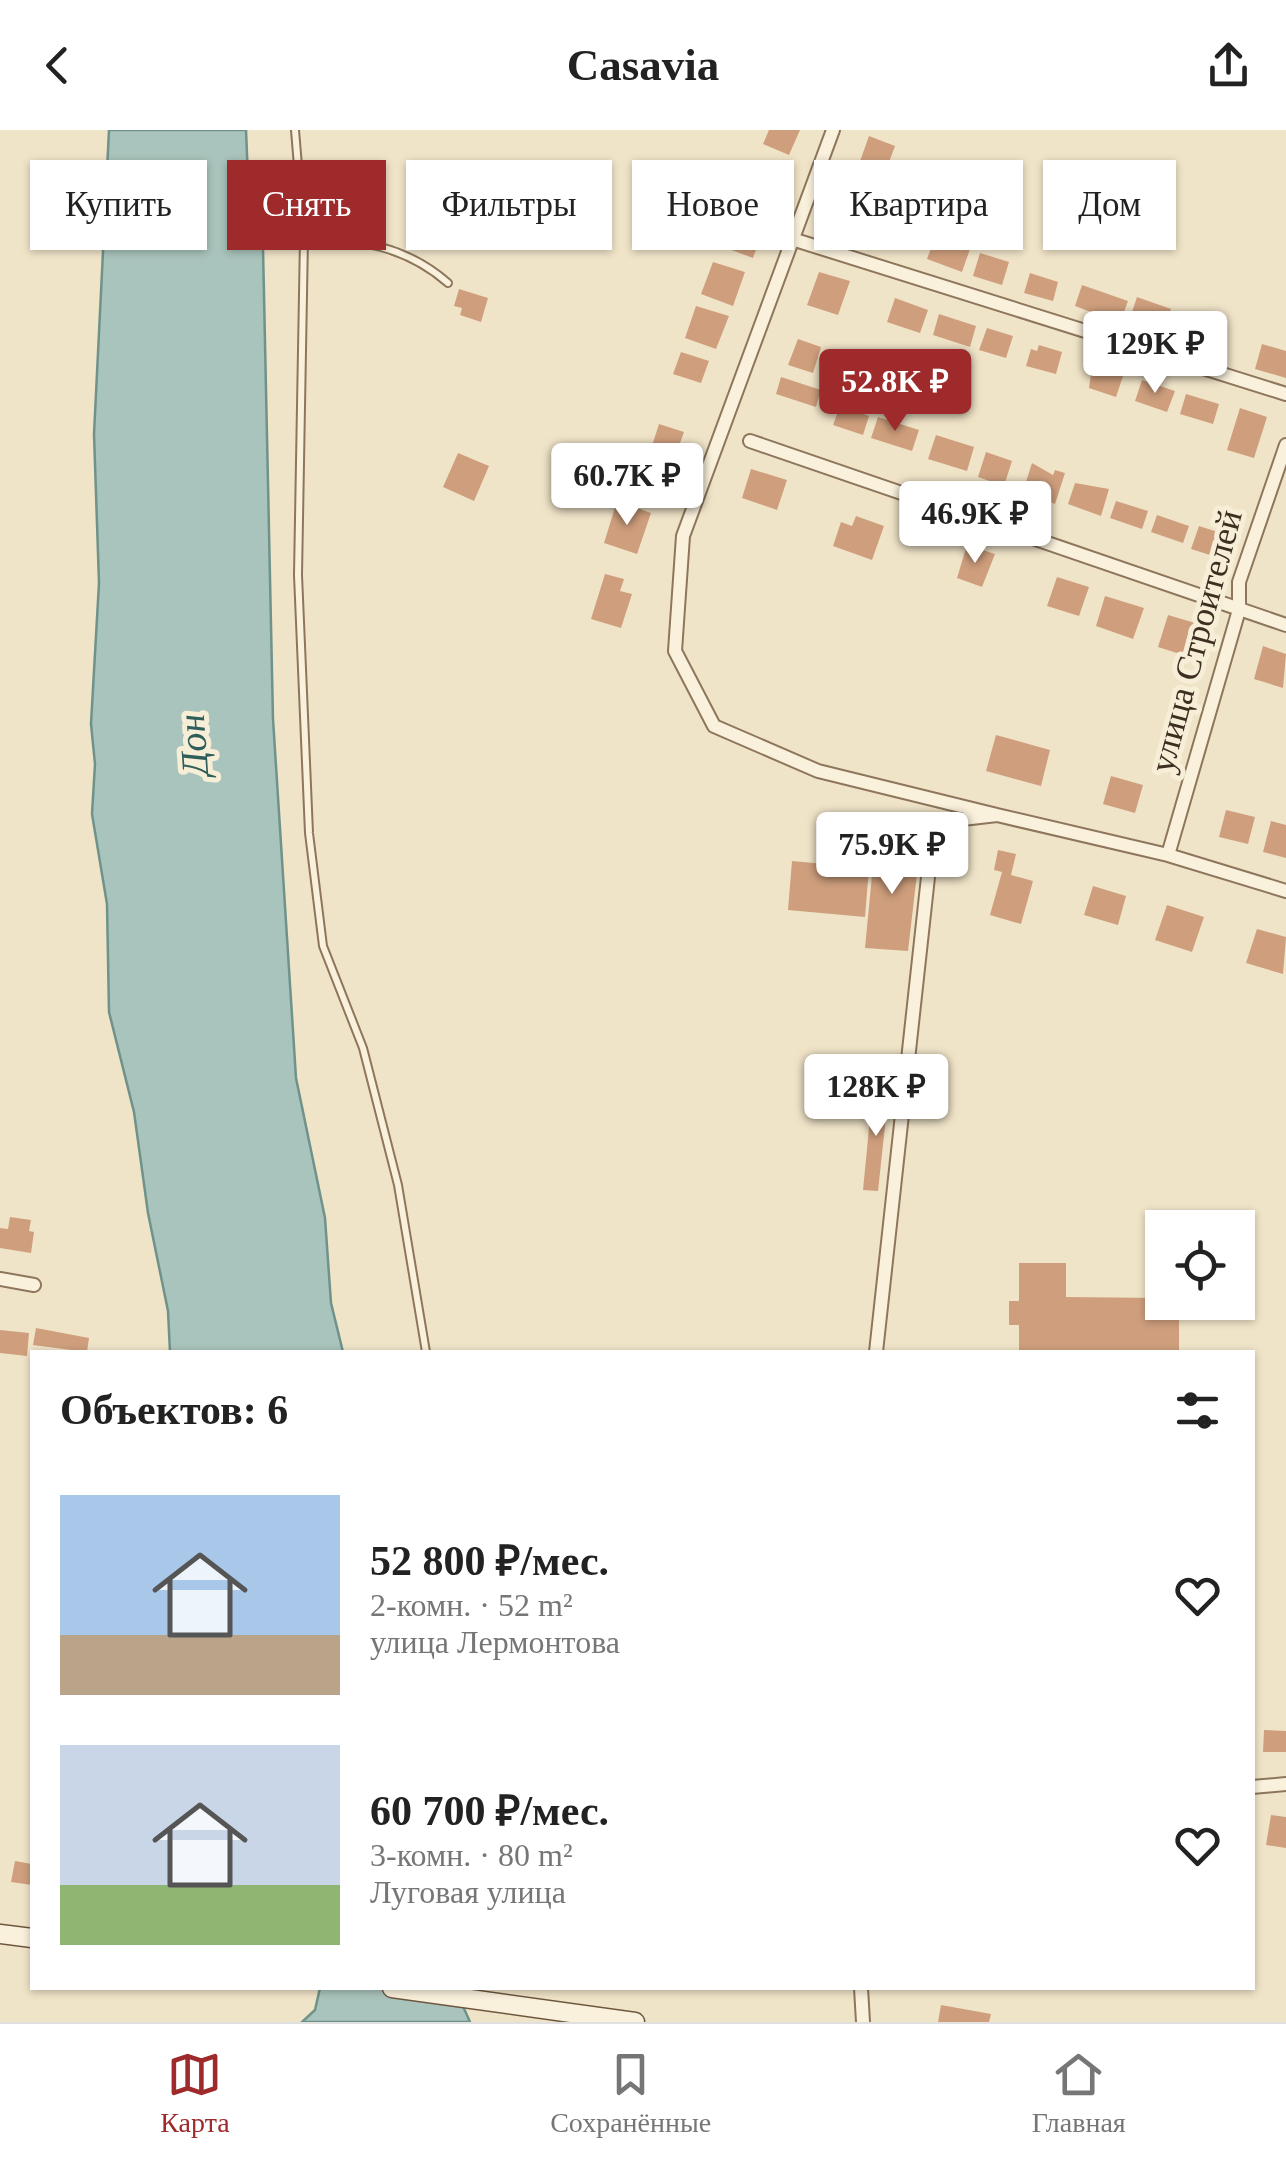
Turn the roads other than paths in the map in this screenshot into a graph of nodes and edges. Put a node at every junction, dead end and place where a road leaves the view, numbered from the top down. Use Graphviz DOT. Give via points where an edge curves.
graph roads {
  1 [pos="295,130"];
  2 [pos="833,130"];
  3 [pos="298,160"];
  4 [pos="794,234"];
  5 [pos="794,240"];
  6 [pos="386,249"];
  7 [pos="304,250"];
  8 [pos="788,250"];
  9 [pos="448,283"];
  10 [pos="1286,394"];
  11 [pos="750,441"];
  12 [pos="1286,445"];
  13 [pos="1239,610"];
  14 [pos="1286,625"];
  15 [pos="997,815"];
  16 [pos="1168,854"];
  17 [pos="1286,890"];
  18 [pos="0,1280"];
  19 [pos="34,1285"];
  20 [pos="426,1350"];
  21 [pos="876,1350"];
  22 [pos="1286,1784"];
  23 [pos="1255,1787"];
  24 [pos="0,1934"];
  25 [pos="30,1938"];
  26 [pos="407,1990"];
  27 [pos="861,1990"];
  28 [pos="634,2022"];
  29 [pos="863,2022"];
  1 -- 3 [label="lane"];
  2 -- 4 [label="street"];
  5 -- 10 [label="street"];
  6 -- 9 [label="lane" via="407,254"];
  7 -- 20 [label="lane" via="298,575 309,833 323,946 368,1066 398,1185"];
  8 -- 15 [label="street" via="683,536 675,651 714,726 818,770"];
  11 -- 13 [label="street"];
  12 -- 13 [label="street, улица Строителей" via="1239,582"];
  13 -- 14 [label="street"];
  13 -- 16 [label="street, улица Строителей"];
  15 -- 16 [label="street"];
  15 -- 21 [label="street" via="954,820 928,868"];
  16 -- 17 [label="street"];
  18 -- 19 [label="street"];
  22 -- 23 [label="street"];
  24 -- 25 [label="main road"];
  26 -- 28 [label="main road"];
  27 -- 29 [label="street"];
}
